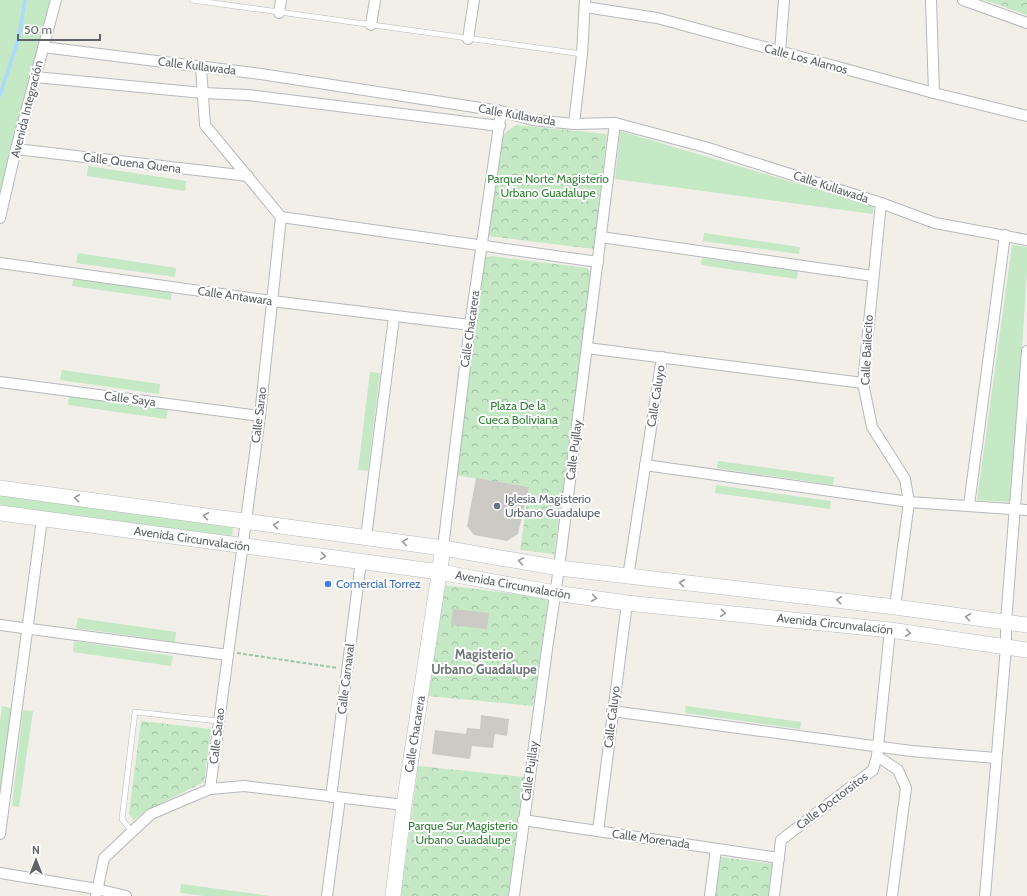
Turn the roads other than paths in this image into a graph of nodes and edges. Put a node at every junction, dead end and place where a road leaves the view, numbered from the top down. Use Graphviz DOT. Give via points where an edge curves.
graph roads {
  1 [pos="56,0"];
  2 [pos="192,0"];
  3 [pos="281,0"];
  4 [pos="374,0"];
  5 [pos="474,0"];
  6 [pos="784,0"];
  7 [pos="931,0"];
  8 [pos="963,0"];
  9 [pos="585,4"];
  10 [pos="279,13"];
  11 [pos="1027,23"];
  12 [pos="371,26"];
  13 [pos="468,39"];
  14 [pos="43,47"];
  15 [pos="780,52"];
  16 [pos="582,54"];
  17 [pos="201,67"];
  18 [pos="35,77"];
  19 [pos="203,93"];
  20 [pos="934,93"];
  21 [pos="500,112"];
  22 [pos="1027,116"];
  23 [pos="615,123"];
  24 [pos="574,124"];
  25 [pos="500,126"];
  26 [pos="16,149"];
  27 [pos="248,176"];
  28 [pos="881,203"];
  29 [pos="281,217"];
  30 [pos="0,218"];
  31 [pos="1005,236"];
  32 [pos="601,237"];
  33 [pos="1027,240"];
  34 [pos="482,246"];
  35 [pos="598,262"];
  36 [pos="0,264"];
  37 [pos="873,276"];
  38 [pos="272,301"];
  39 [pos="394,317"];
  40 [pos="470,325"];
  41 [pos="587,348"];
  42 [pos="1027,351"];
  43 [pos="662,357"];
  44 [pos="0,382"];
  45 [pos="863,383"];
  46 [pos="260,416"];
  47 [pos="645,465"];
  48 [pos="0,488"];
  49 [pos="909,502"];
  50 [pos="969,505"];
  51 [pos="1016,509"];
  52 [pos="1027,510"];
  53 [pos="0,513"];
  54 [pos="42,519"];
  55 [pos="245,521"];
  56 [pos="366,537"];
  57 [pos="242,546"];
  58 [pos="443,548"];
  59 [pos="361,561"];
  60 [pos="560,568"];
  61 [pos="440,572"];
  62 [pos="628,577"];
  63 [pos="555,593"];
  64 [pos="627,603"];
  65 [pos="895,606"];
  66 [pos="1006,622"];
  67 [pos="0,625"];
  68 [pos="1027,625"];
  69 [pos="28,629"];
  70 [pos="890,630"];
  71 [pos="1006,647"];
  72 [pos="1027,650"];
  73 [pos="228,653"];
  74 [pos="612,711"];
  75 [pos="219,721"];
  76 [pos="877,751"];
  77 [pos="996,758"];
  78 [pos="210,789"];
  79 [pos="335,797"];
  80 [pos="404,805"];
  81 [pos="523,820"];
  82 [pos="598,831"];
  83 [pos="132,832"];
  84 [pos="0,834"];
  85 [pos="716,849"];
  86 [pos="779,858"];
  87 [pos="0,873"];
  88 [pos="97,893"];
  89 [pos="126,896"];
  90 [pos="327,896"];
  91 [pos="393,896"];
  92 [pos="514,896"];
  93 [pos="710,896"];
  94 [pos="774,896"];
  95 [pos="892,896"];
  96 [pos="985,896"];
  1 -- 14 [label="street, Avenida Integración"];
  2 -- 10 [label="lane"];
  3 -- 10 [label="street"];
  4 -- 12 [label="street"];
  5 -- 13 [label="street"];
  6 -- 15 [label="street"];
  7 -- 20 [label="street"];
  8 -- 11 [label="street"];
  9 -- 15 [label="street, Calle Los Alamos" via="657,18"];
  9 -- 16 [label="street"];
  10 -- 12 [label="lane"];
  12 -- 13 [label="lane"];
  13 -- 16 [label="lane"];
  14 -- 17 [label="street, Calle Kullawada"];
  14 -- 18 [label="street, Avenida Integración"];
  15 -- 20 [label="street, Calle Los Alamos"];
  16 -- 24 [label="street"];
  17 -- 19 [label="street"];
  17 -- 21 [label="street, Calle Kullawada" via="261,74"];
  18 -- 19 [label="street"];
  18 -- 26 [label="street, Avenida Integración"];
  19 -- 25 [label="street" via="248,95"];
  19 -- 27 [label="street" via="205,124"];
  20 -- 22 [label="street, Calle Los Alamos"];
  21 -- 24 [label="street, Calle Kullawada" via="533,120"];
  21 -- 25 [label="street, Calle Chacarera"];
  23 -- 24 [label="street, Calle Kullawada"];
  23 -- 28 [label="street, Calle Kullawada" via="706,147"];
  23 -- 32 [label="street, Calle Pujllay"];
  25 -- 34 [label="street, Calle Chacarera"];
  26 -- 27 [label="street, Calle Quena Quena"];
  26 -- 30 [label="street, Avenida Integración"];
  27 -- 29 [label="street"];
  28 -- 31 [label="street, Calle Kullawada" via="935,223"];
  28 -- 37 [label="street, Calle Bailecito"];
  29 -- 34 [label="street"];
  29 -- 38 [label="street, Calle Sarao"];
  31 -- 33 [label="street, Calle Kullawada"];
  31 -- 50 [label="street"];
  32 -- 35 [label="street, Calle Pujllay"];
  32 -- 37 [label="street"];
  34 -- 35 [label="street"];
  34 -- 40 [label="street, Calle Chacarera"];
  35 -- 41 [label="street, Calle Pujllay"];
  36 -- 38 [label="street, Calle Antawara"];
  37 -- 45 [label="street, Calle Bailecito"];
  38 -- 39 [label="street, Calle Antawara"];
  38 -- 46 [label="street, Calle Sarao"];
  39 -- 40 [label="street, Calle Antawara"];
  39 -- 56 [label="street"];
  40 -- 58 [label="street, Calle Chacarera"];
  41 -- 43 [label="street"];
  41 -- 60 [label="street, Calle Pujllay"];
  42 -- 51 [label="street"];
  43 -- 45 [label="street"];
  43 -- 47 [label="street, Calle Caluyo"];
  44 -- 46 [label="street, Calle Saya"];
  45 -- 49 [label="street, Calle Bailecito" via="872,427 905,479"];
  46 -- 55 [label="street, Calle Sarao"];
  47 -- 49 [label="street"];
  47 -- 62 [label="street, Calle Caluyo"];
  55 -- 48 [label="main road, Avenida Circunvalación, one-way"];
  49 -- 50 [label="street"];
  49 -- 65 [label="street, Calle Bailecito"];
  50 -- 51 [label="street"];
  51 -- 52 [label="street"];
  51 -- 66 [label="street"];
  53 -- 54 [label="main road, Avenida Circunvalación"];
  54 -- 57 [label="main road, Avenida Circunvalación"];
  54 -- 69 [label="street"];
  56 -- 55 [label="main road, Avenida Circunvalación, one-way"];
  55 -- 57 [label="street, Calle Sarao"];
  58 -- 56 [label="main road, Avenida Circunvalación, one-way"];
  57 -- 59 [label="main road, Avenida Circunvalación, one-way"];
  57 -- 73 [label="street, Calle Sarao"];
  60 -- 58 [label="main road, Avenida Circunvalación, one-way"];
  58 -- 61 [label="main road, Calle Chacarera"];
  59 -- 61 [label="main road, Avenida Circunvalación"];
  59 -- 79 [label="street, Calle Carnaval" via="347,669"];
  60 -- 62 [label="main road, Avenida Circunvalación"];
  60 -- 63 [label="street, Calle Pujllay"];
  61 -- 63 [label="main road, Avenida Circunvalación"];
  61 -- 80 [label="main road, Calle Chacarera"];
  65 -- 62 [label="main road, Avenida Circunvalación, one-way"];
  63 -- 64 [label="main road, Avenida Circunvalación, one-way"];
  63 -- 81 [label="street, Calle Pujllay"];
  64 -- 70 [label="main road, Avenida Circunvalación, one-way"];
  64 -- 74 [label="street, Calle Caluyo"];
  66 -- 65 [label="main road, Avenida Circunvalación, one-way"];
  66 -- 68 [label="main road, Avenida Circunvalación"];
  66 -- 71 [label="street"];
  67 -- 69 [label="street"];
  69 -- 73 [label="street"];
  69 -- 84 [label="street"];
  70 -- 71 [label="main road, Avenida Circunvalación, one-way"];
  70 -- 76 [label="street, Calle Doctorsitos"];
  71 -- 72 [label="main road, Avenida Circunvalación"];
  71 -- 77 [label="street"];
  73 -- 75 [label="street, Calle Sarao"];
  74 -- 76 [label="street"];
  74 -- 82 [label="street, Calle Caluyo"];
  75 -- 78 [label="street, Calle Sarao"];
  75 -- 83 [label="lane" via="135,712 122,819"];
  76 -- 77 [label="street"];
  76 -- 86 [label="street, Calle Doctorsitos" via="873,770 781,840"];
  76 -- 95 [label="street" via="898,770 906,788"];
  77 -- 96 [label="street"];
  78 -- 79 [label="street" via="244,786"];
  78 -- 83 [label="street" via="151,814"];
  79 -- 80 [label="street"];
  79 -- 90 [label="street, Calle Carnaval"];
  80 -- 91 [label="main road, Calle Chacarera"];
  81 -- 82 [label="street, Calle Morenada"];
  81 -- 92 [label="street, Calle Pujllay"];
  82 -- 85 [label="street, Calle Morenada"];
  83 -- 88 [label="street" via="104,858"];
  85 -- 86 [label="street, Calle Morenada"];
  85 -- 93 [label="street"];
  86 -- 94 [label="street, Calle Doctorsitos"];
  87 -- 88 [label="street"];
  88 -- 89 [label="street"];
}
